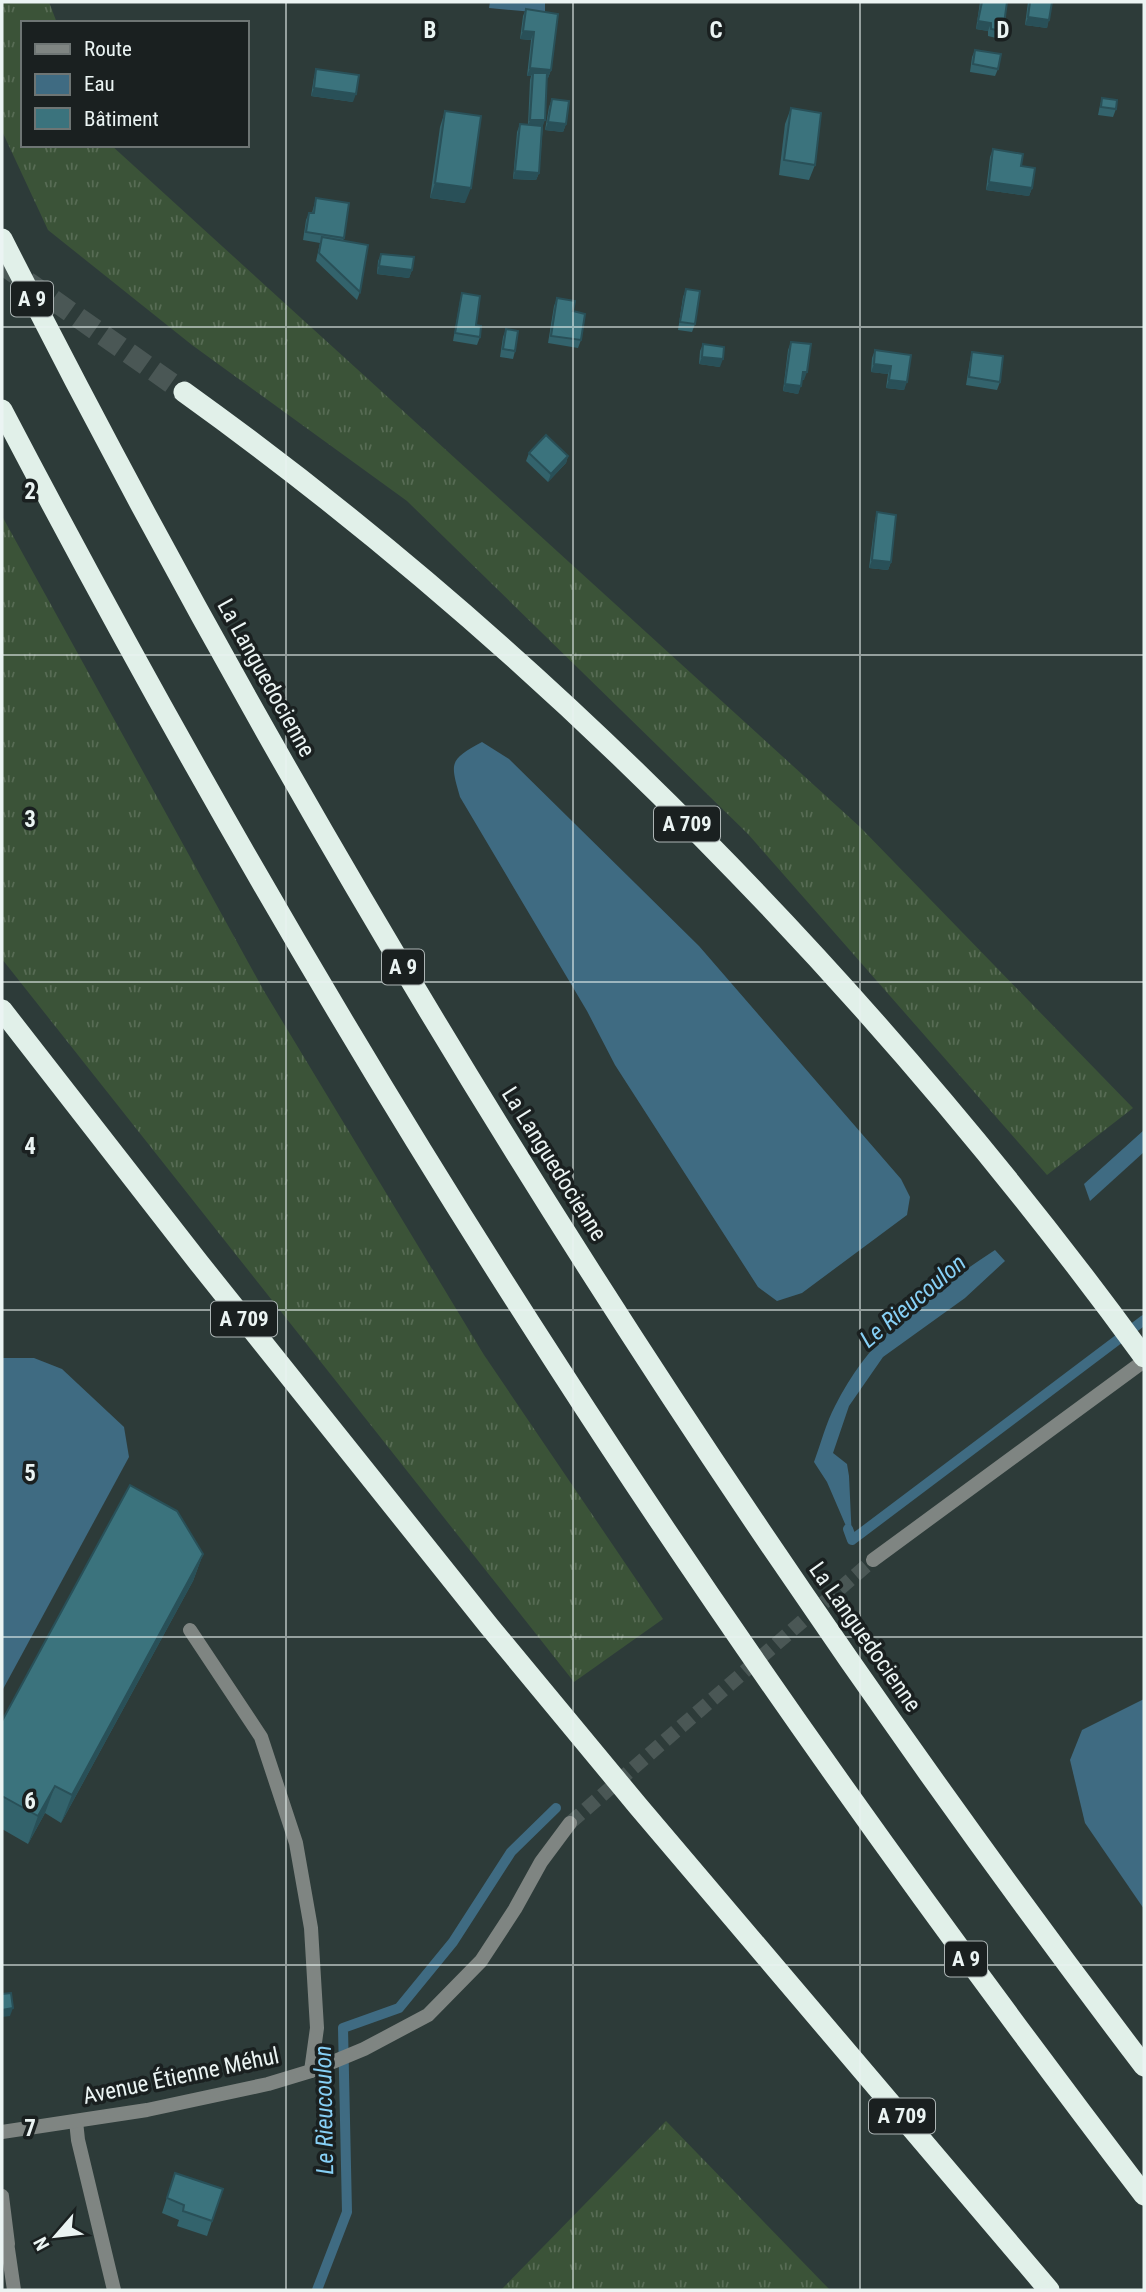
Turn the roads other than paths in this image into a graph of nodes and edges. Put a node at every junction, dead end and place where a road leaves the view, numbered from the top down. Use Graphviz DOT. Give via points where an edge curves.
graph roads {
  1 [pos="2,239"];
  2 [pos="184,392"];
  3 [pos="2,410"];
  4 [pos="2,1010"];
  5 [pos="1144,1359"];
  6 [pos="873,1560"];
  7 [pos="190,1630"];
  8 [pos="569,1823"];
  9 [pos="1144,2066"];
  10 [pos="311,2071"];
  11 [pos="76,2121"];
  12 [pos="2,2132"];
  13 [pos="1144,2195"];
  14 [pos="2,2196"];
  15 [pos="5,2243"];
  16 [pos="14,2290"];
  17 [pos="114,2290"];
  18 [pos="1049,2290"];
  1 -- 9 [label="highway, La Languedocienne / A 9" via="260,723 498,1125 695,1433 851,1664"];
  2 -- 5 [label="highway, A 709" via="267,452 434,589 573,712 677,814 877,1025 1020,1195"];
  3 -- 13 [label="highway, A 9" via="239,842 395,1106 559,1369 825,1762 1018,2030"];
  4 -- 18 [label="highway, A 709" via="489,1626"];
  5 -- 6 [label="street"];
  7 -- 10 [label="street" via="261,1737 296,1843 311,1928 317,2028"];
  8 -- 10 [label="street, Avenue Étienne Méhul" via="481,1961 428,2015"];
  10 -- 11 [label="street, Avenue Étienne Méhul" via="147,2110"];
  11 -- 12 [label="street, Avenue Étienne Méhul"];
  11 -- 17 [label="street"];
  14 -- 15 [label="street"];
  15 -- 16 [label="street"];
}
